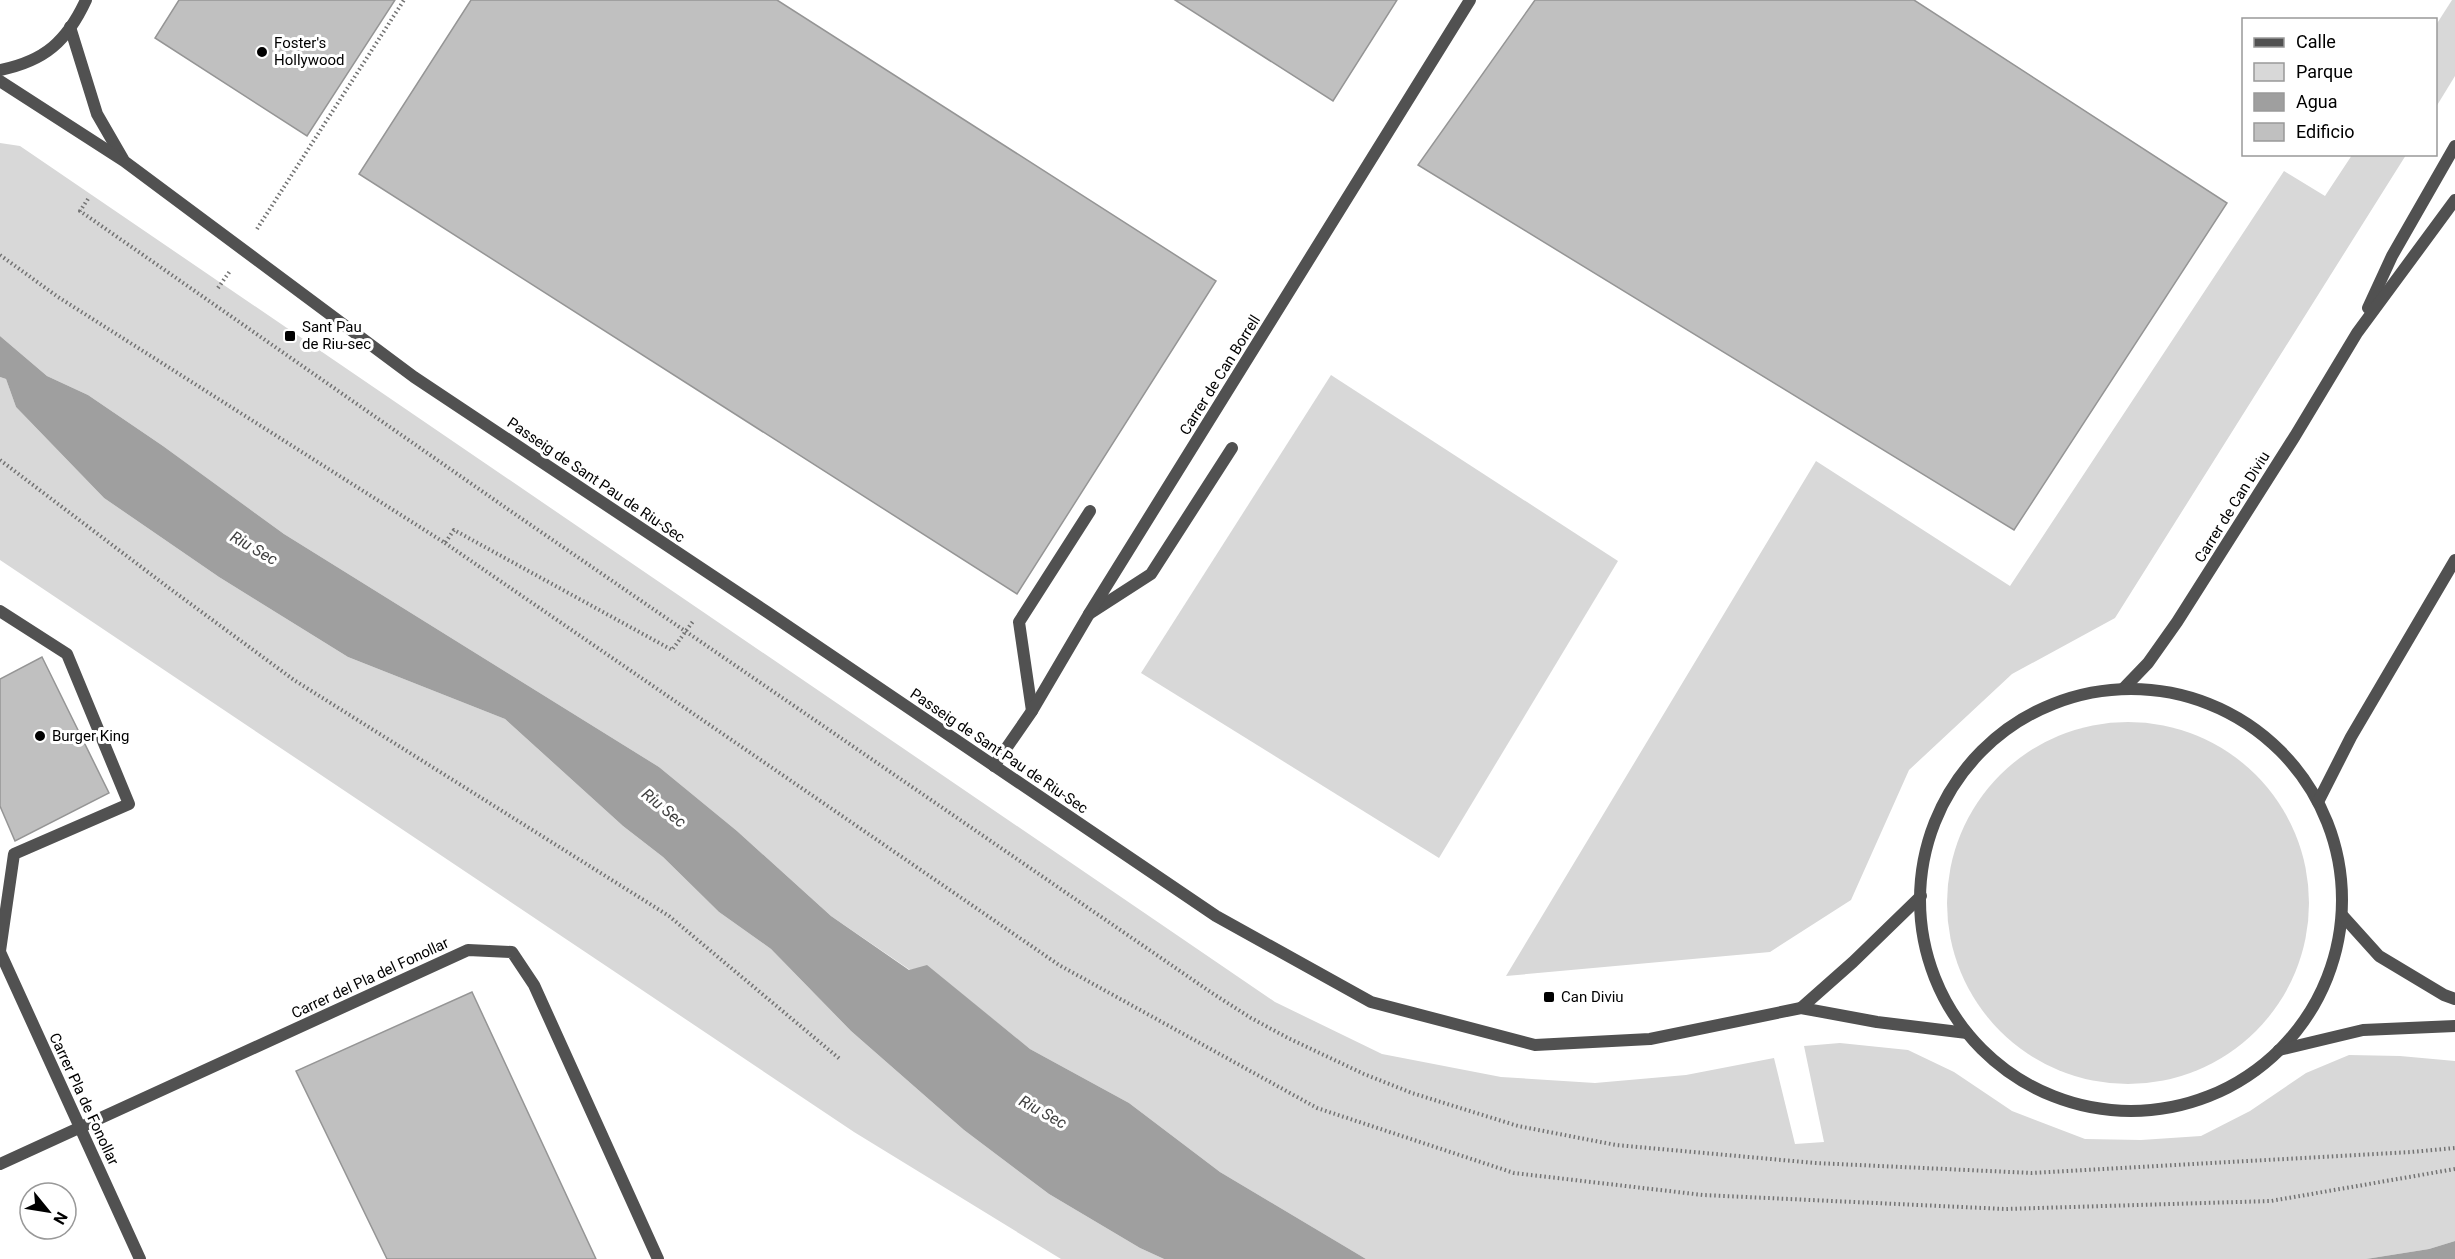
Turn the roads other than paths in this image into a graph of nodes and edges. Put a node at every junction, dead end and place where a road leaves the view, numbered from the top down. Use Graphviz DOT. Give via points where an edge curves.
graph roads {
  1 [pos="86,0"];
  2 [pos="1470,0"];
  3 [pos="70,27"];
  4 [pos="0,70"];
  5 [pos="0,81"];
  6 [pos="2455,146"];
  7 [pos="124,161"];
  8 [pos="2455,200"];
  9 [pos="2356,333"];
  10 [pos="1232,448"];
  11 [pos="1090,511"];
  12 [pos="2455,560"];
  13 [pos="0,610"];
  14 [pos="1089,614"];
  15 [pos="2122,689"];
  16 [pos="1032,711"];
  17 [pos="994,766"];
  18 [pos="2318,802"];
  19 [pos="1921,896"];
  20 [pos="2342,915"];
  21 [pos="0,952"];
  22 [pos="2455,999"];
  23 [pos="1801,1008"];
  24 [pos="2455,1026"];
  25 [pos="1967,1034"];
  26 [pos="2279,1050"];
  27 [pos="81,1127"];
  28 [pos="0,1164"];
  29 [pos="140,1259"];
  30 [pos="658,1259"];
  1 -- 3 [label="street"];
  2 -- 14 [label="street, Carrer de Can Borrell"];
  3 -- 4 [label="street" via="63,40 35,60"];
  3 -- 7 [label="street, Passeig de Sant Pau de Riu-Sec" via="98,114"];
  5 -- 7 [label="street, Passeig de Sant Pau de Riu-Sec"];
  6 -- 9 [label="street, Carrer de Can Diviu" via="2392,256"];
  7 -- 17 [label="street, Passeig de Sant Pau de Riu-Sec" via="414,377"];
  8 -- 9 [label="street, Carrer de Can Diviu"];
  9 -- 15 [label="street, Carrer de Can Diviu" via="2177,622 2148,663"];
  10 -- 14 [label="street" via="1151,574"];
  11 -- 16 [label="street" via="1019,622"];
  12 -- 18 [label="street" via="2351,737"];
  13 -- 21 [label="street" via="67,654 129,804 14,854"];
  14 -- 16 [label="street, Carrer de Can Borrell"];
  15 -- 18 [label="street" via="2187,696 2237,717 2264,735 2295,765"];
  15 -- 19 [label="street" via="2099,691 2054,704 2012,726 1978,756 1951,791 1932,831"];
  16 -- 17 [label="street, Carrer de Can Borrell"];
  17 -- 23 [label="street, Passeig de Sant Pau de Riu-Sec" via="1216,916 1371,1002 1535,1045 1650,1039"];
  18 -- 20 [label="street" via="2340,868"];
  19 -- 23 [label="street"];
  19 -- 25 [label="street" via="1923,933 1932,969 1946,1003"];
  20 -- 22 [label="street" via="2379,956"];
  20 -- 26 [label="street" via="2323,988 2311,1011"];
  21 -- 27 [label="street, Carrer Pla de Fonollar"];
  23 -- 25 [label="street, Passeig de Sant Pau de Riu-Sec"];
  24 -- 26 [label="street" via="2363,1030"];
  25 -- 26 [label="street" via="1993,1060 2031,1086 2074,1103 2110,1110 2165,1108 2201,1099 2235,1084"];
  27 -- 28 [label="street, Carrer del Pla del Fonollar"];
  27 -- 29 [label="street, Carrer Pla de Fonollar"];
  27 -- 30 [label="street, Carrer del Pla del Fonollar" via="468,950 512,952 534,985"];
}
